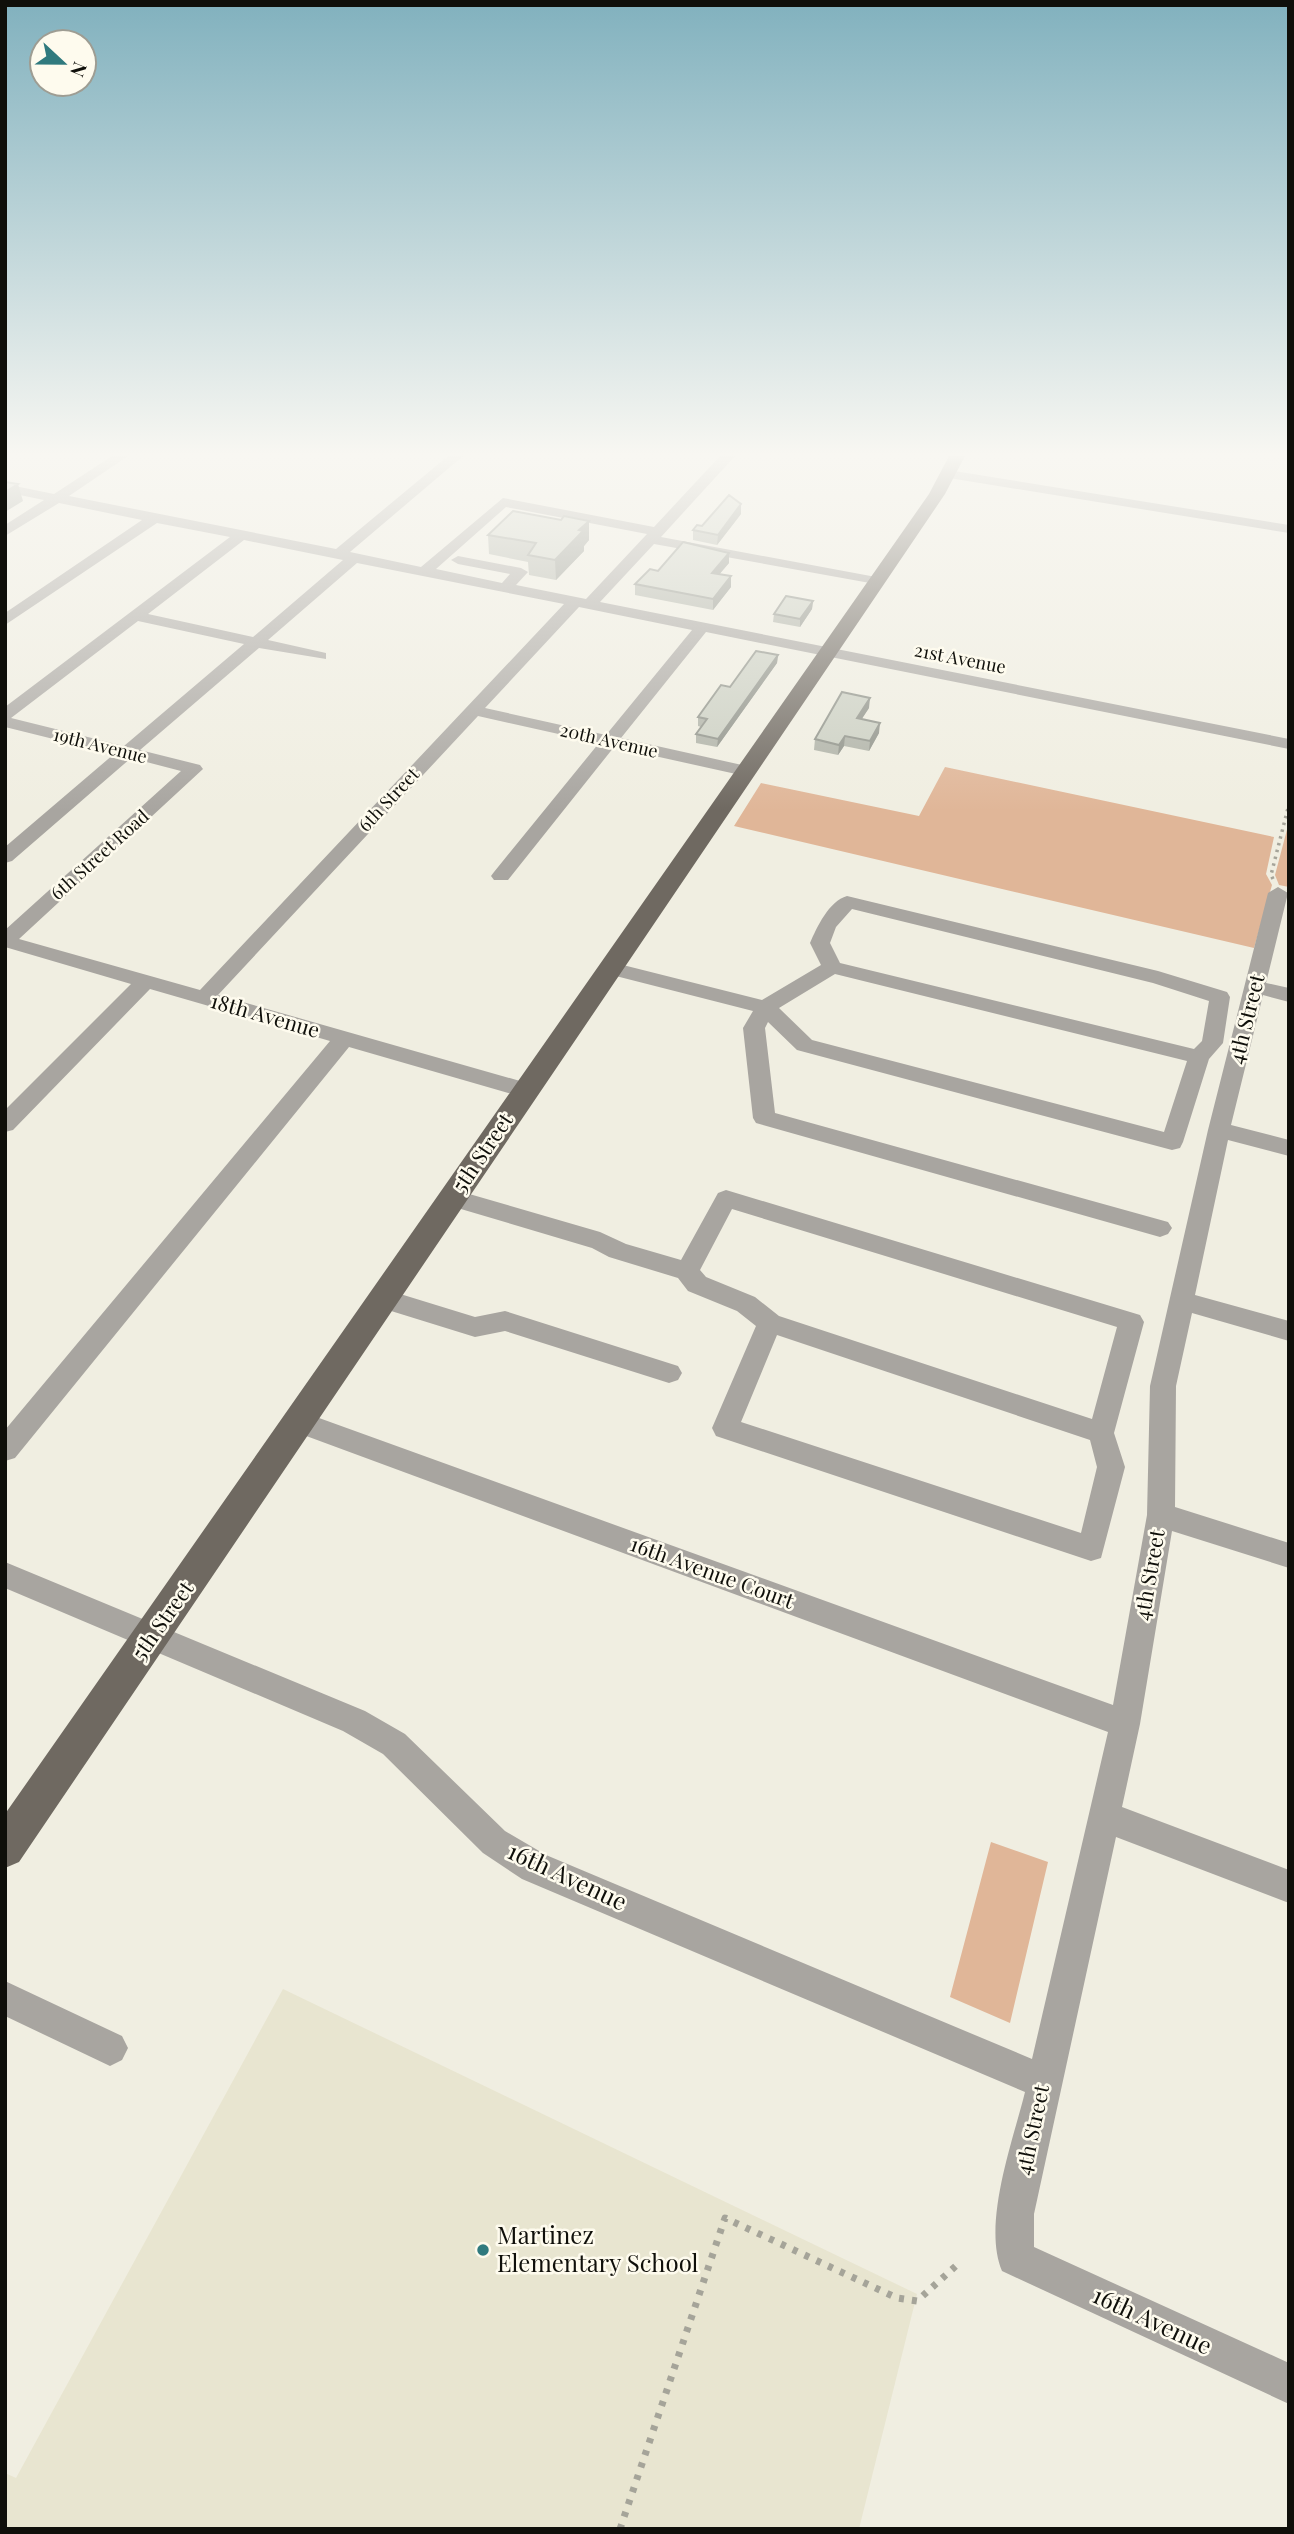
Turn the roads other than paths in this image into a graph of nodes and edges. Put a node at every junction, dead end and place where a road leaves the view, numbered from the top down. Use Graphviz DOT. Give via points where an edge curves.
graph roads {
  1 [pos="72,574"];
  2 [pos="191,574"];
  3 [pos="327,574"];
  4 [pos="435,574"];
  5 [pos="519,574"];
  6 [pos="613,574"];
  7 [pos="836,574"];
  8 [pos="881,574"];
  9 [pos="876,582"];
  10 [pos="505,588"];
  11 [pos="582,604"];
  12 [pos="136,616"];
  13 [pos="5,620"];
  14 [pos="702,627"];
  15 [pos="254,642"];
  16 [pos="827,652"];
  17 [pos="320,656"];
  18 [pos="473,710"];
  19 [pos="5,715"];
  20 [pos="5,722"];
  21 [pos="609,741"];
  22 [pos="1289,744"];
  23 [pos="126,752"];
  24 [pos="194,769"];
  25 [pos="744,771"];
  26 [pos="5,857"];
  27 [pos="501,876"];
  28 [pos="1278,892"];
  29 [pos="5,941"];
  30 [pos="832,967"];
  31 [pos="611,968"];
  32 [pos="145,982"];
  33 [pos="1255,987"];
  34 [pos="1289,995"];
  35 [pos="204,998"];
  36 [pos="765,1007"];
  37 [pos="344,1039"];
  38 [pos="1199,1057"];
  39 [pos="526,1090"];
  40 [pos="5,1124"];
  41 [pos="1219,1130"];
  42 [pos="1289,1148"];
  43 [pos="452,1198"];
  44 [pos="1160,1228"];
  45 [pos="687,1272"];
  46 [pos="384,1299"];
  47 [pos="1181,1300"];
  48 [pos="770,1323"];
  49 [pos="1289,1331"];
  50 [pos="669,1373"];
  51 [pos="299,1422"];
  52 [pos="1101,1433"];
  53 [pos="5,1450"];
  54 [pos="1161,1515"];
  55 [pos="1289,1556"];
  56 [pos="5,1575"];
  57 [pos="153,1636"];
  58 [pos="1125,1724"];
  59 [pos="1103,1816"];
  60 [pos="5,1848"];
  61 [pos="1289,1887"];
  62 [pos="5,1998"];
  63 [pos="110,2048"];
  64 [pos="1044,2082"];
  65 [pos="1016,2258"];
  66 [pos="1289,2384"];
  1 -- 13 [label="street"];
  2 -- 12 [label="street"];
  3 -- 15 [label="street"];
  4 -- 10 [label="street, 21st Avenue"];
  5 -- 10 [label="street"];
  6 -- 11 [label="street, 6th Street"];
  7 -- 9 [label="street"];
  8 -- 9 [label="main road, 5th Street"];
  9 -- 16 [label="main road, 5th Street"];
  10 -- 11 [label="street, 21st Avenue"];
  11 -- 14 [label="street, 21st Avenue"];
  11 -- 18 [label="street, 6th Street"];
  12 -- 15 [label="street"];
  12 -- 19 [label="street"];
  14 -- 16 [label="street, 21st Avenue"];
  14 -- 21 [label="street"];
  15 -- 17 [label="street"];
  15 -- 23 [label="street"];
  16 -- 22 [label="street, 21st Avenue"];
  16 -- 25 [label="main road, 5th Street"];
  18 -- 21 [label="street, 20th Avenue"];
  18 -- 35 [label="street, 6th Street"];
  20 -- 23 [label="street, 19th Avenue"];
  21 -- 25 [label="street, 20th Avenue"];
  21 -- 27 [label="street"];
  23 -- 24 [label="street, 19th Avenue"];
  23 -- 26 [label="street"];
  24 -- 29 [label="street, 6th Street Road"];
  25 -- 31 [label="main road, 5th Street"];
  28 -- 33 [label="street, 4th Street"];
  29 -- 32 [label="street, 18th Avenue"];
  30 -- 36 [label="street"];
  30 -- 38 [label="street"];
  30 -- 38 [label="street" via="820,943 827,926 847,902 1158,978 1220,997 1212,1043"];
  31 -- 36 [label="street"];
  31 -- 39 [label="main road, 5th Street"];
  32 -- 35 [label="street, 18th Avenue"];
  32 -- 40 [label="street"];
  33 -- 34 [label="street"];
  33 -- 41 [label="street, 4th Street"];
  35 -- 37 [label="street, 18th Avenue"];
  36 -- 38 [label="street" via="805,1045 1172,1142"];
  36 -- 44 [label="street" via="754,1028 764,1118"];
  37 -- 39 [label="street, 18th Avenue"];
  37 -- 53 [label="street"];
  39 -- 43 [label="main road, 5th Street"];
  41 -- 42 [label="street"];
  41 -- 47 [label="street, 4th Street"];
  43 -- 45 [label="street"];
  43 -- 46 [label="main road, 5th Street"];
  45 -- 48 [label="street" via="697,1284 746,1304"];
  45 -- 52 [label="street" via="726,1199 1131,1322"];
  46 -- 50 [label="street" via="475,1327 505,1321"];
  46 -- 51 [label="main road, 5th Street"];
  47 -- 49 [label="street"];
  47 -- 54 [label="street, 4th Street" via="1163,1385"];
  48 -- 52 [label="street"];
  48 -- 52 [label="street" via="725,1428 1091,1549 1111,1467"];
  51 -- 57 [label="main road, 5th Street"];
  51 -- 58 [label="street, 16th Avenue Court"];
  54 -- 55 [label="street"];
  54 -- 58 [label="street, 4th Street"];
  56 -- 57 [label="street, 16th Avenue"];
  57 -- 60 [label="main road, 5th Street"];
  57 -- 64 [label="street, 16th Avenue" via="354,1721 394,1744 494,1842 534,1867"];
  58 -- 59 [label="street, 4th Street"];
  59 -- 61 [label="street"];
  59 -- 64 [label="street, 4th Street"];
  62 -- 63 [label="street"];
  64 -- 65 [label="street, 4th Street" via="1015,2214"];
  65 -- 66 [label="street, 16th Avenue"];
}
